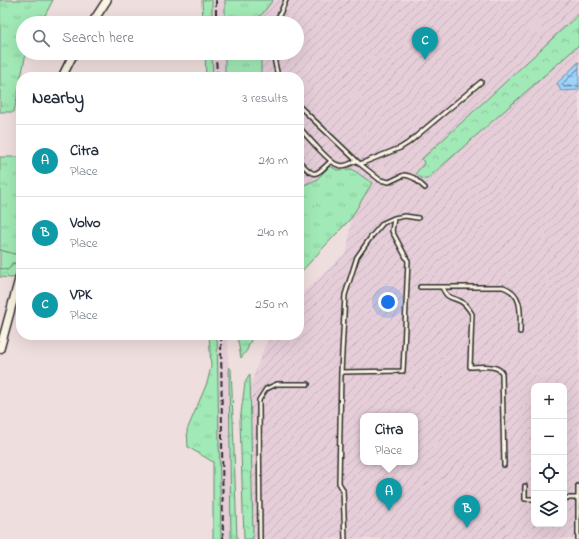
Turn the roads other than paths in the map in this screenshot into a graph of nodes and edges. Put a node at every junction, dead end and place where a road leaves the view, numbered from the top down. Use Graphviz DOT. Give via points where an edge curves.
graph roads {
  1 [pos="107,0"];
  2 [pos="286,0"];
  3 [pos="97,16"];
  4 [pos="279,16"];
  5 [pos="70,60"];
  6 [pos="274,60"];
  7 [pos="64,72"];
  8 [pos="277,72"];
  9 [pos="481,82"];
  10 [pos="304,111"];
  11 [pos="304,132"];
  12 [pos="331,161"];
  13 [pos="356,161"];
  14 [pos="360,164"];
  15 [pos="304,167"];
  16 [pos="424,188"];
  17 [pos="394,218"];
  18 [pos="418,218"];
  19 [pos="420,287"];
  20 [pos="442,287"];
  21 [pos="16,290"];
  22 [pos="520,332"];
  23 [pos="0,349"];
  24 [pos="340,372"];
  25 [pos="308,384"];
  26 [pos="504,465"];
  27 [pos="525,486"];
  28 [pos="578,486"];
  29 [pos="531,498"];
  30 [pos="567,498"];
  31 [pos="578,498"];
  32 [pos="260,539"];
  33 [pos="345,539"];
  34 [pos="578,539"];
  1 -- 3 [label="street"];
  2 -- 4 [label="lane"];
  5 -- 7 [label="street"];
  6 -- 8 [label="lane"];
  9 -- 14 [label="lane" via="408,143"];
  10 -- 13 [label="lane"];
  11 -- 12 [label="lane"];
  12 -- 13 [label="lane" via="344,166"];
  12 -- 15 [label="lane" via="316,174"];
  13 -- 14 [label="lane"];
  14 -- 16 [label="lane" via="380,180 389,182 404,175 414,178"];
  17 -- 18 [label="lane"];
  17 -- 24 [label="lane" via="383,222 357,257 345,296"];
  17 -- 24 [label="lane" via="392,231 408,261 403,371"];
  19 -- 20 [label="lane"];
  20 -- 22 [label="lane" via="503,286 509,289 519,302"];
  20 -- 26 [label="lane" via="450,298 461,302 472,314 470,367 496,367 501,370"];
  21 -- 23 [label="street"];
  24 -- 33 [label="lane" via="339,483 344,490"];
  25 -- 32 [label="lane" via="277,384 266,389 259,400"];
  27 -- 29 [label="lane" via="525,499"];
  28 -- 31 [label="lane"];
  30 -- 31 [label="lane"];
  31 -- 34 [label="lane"];
}
